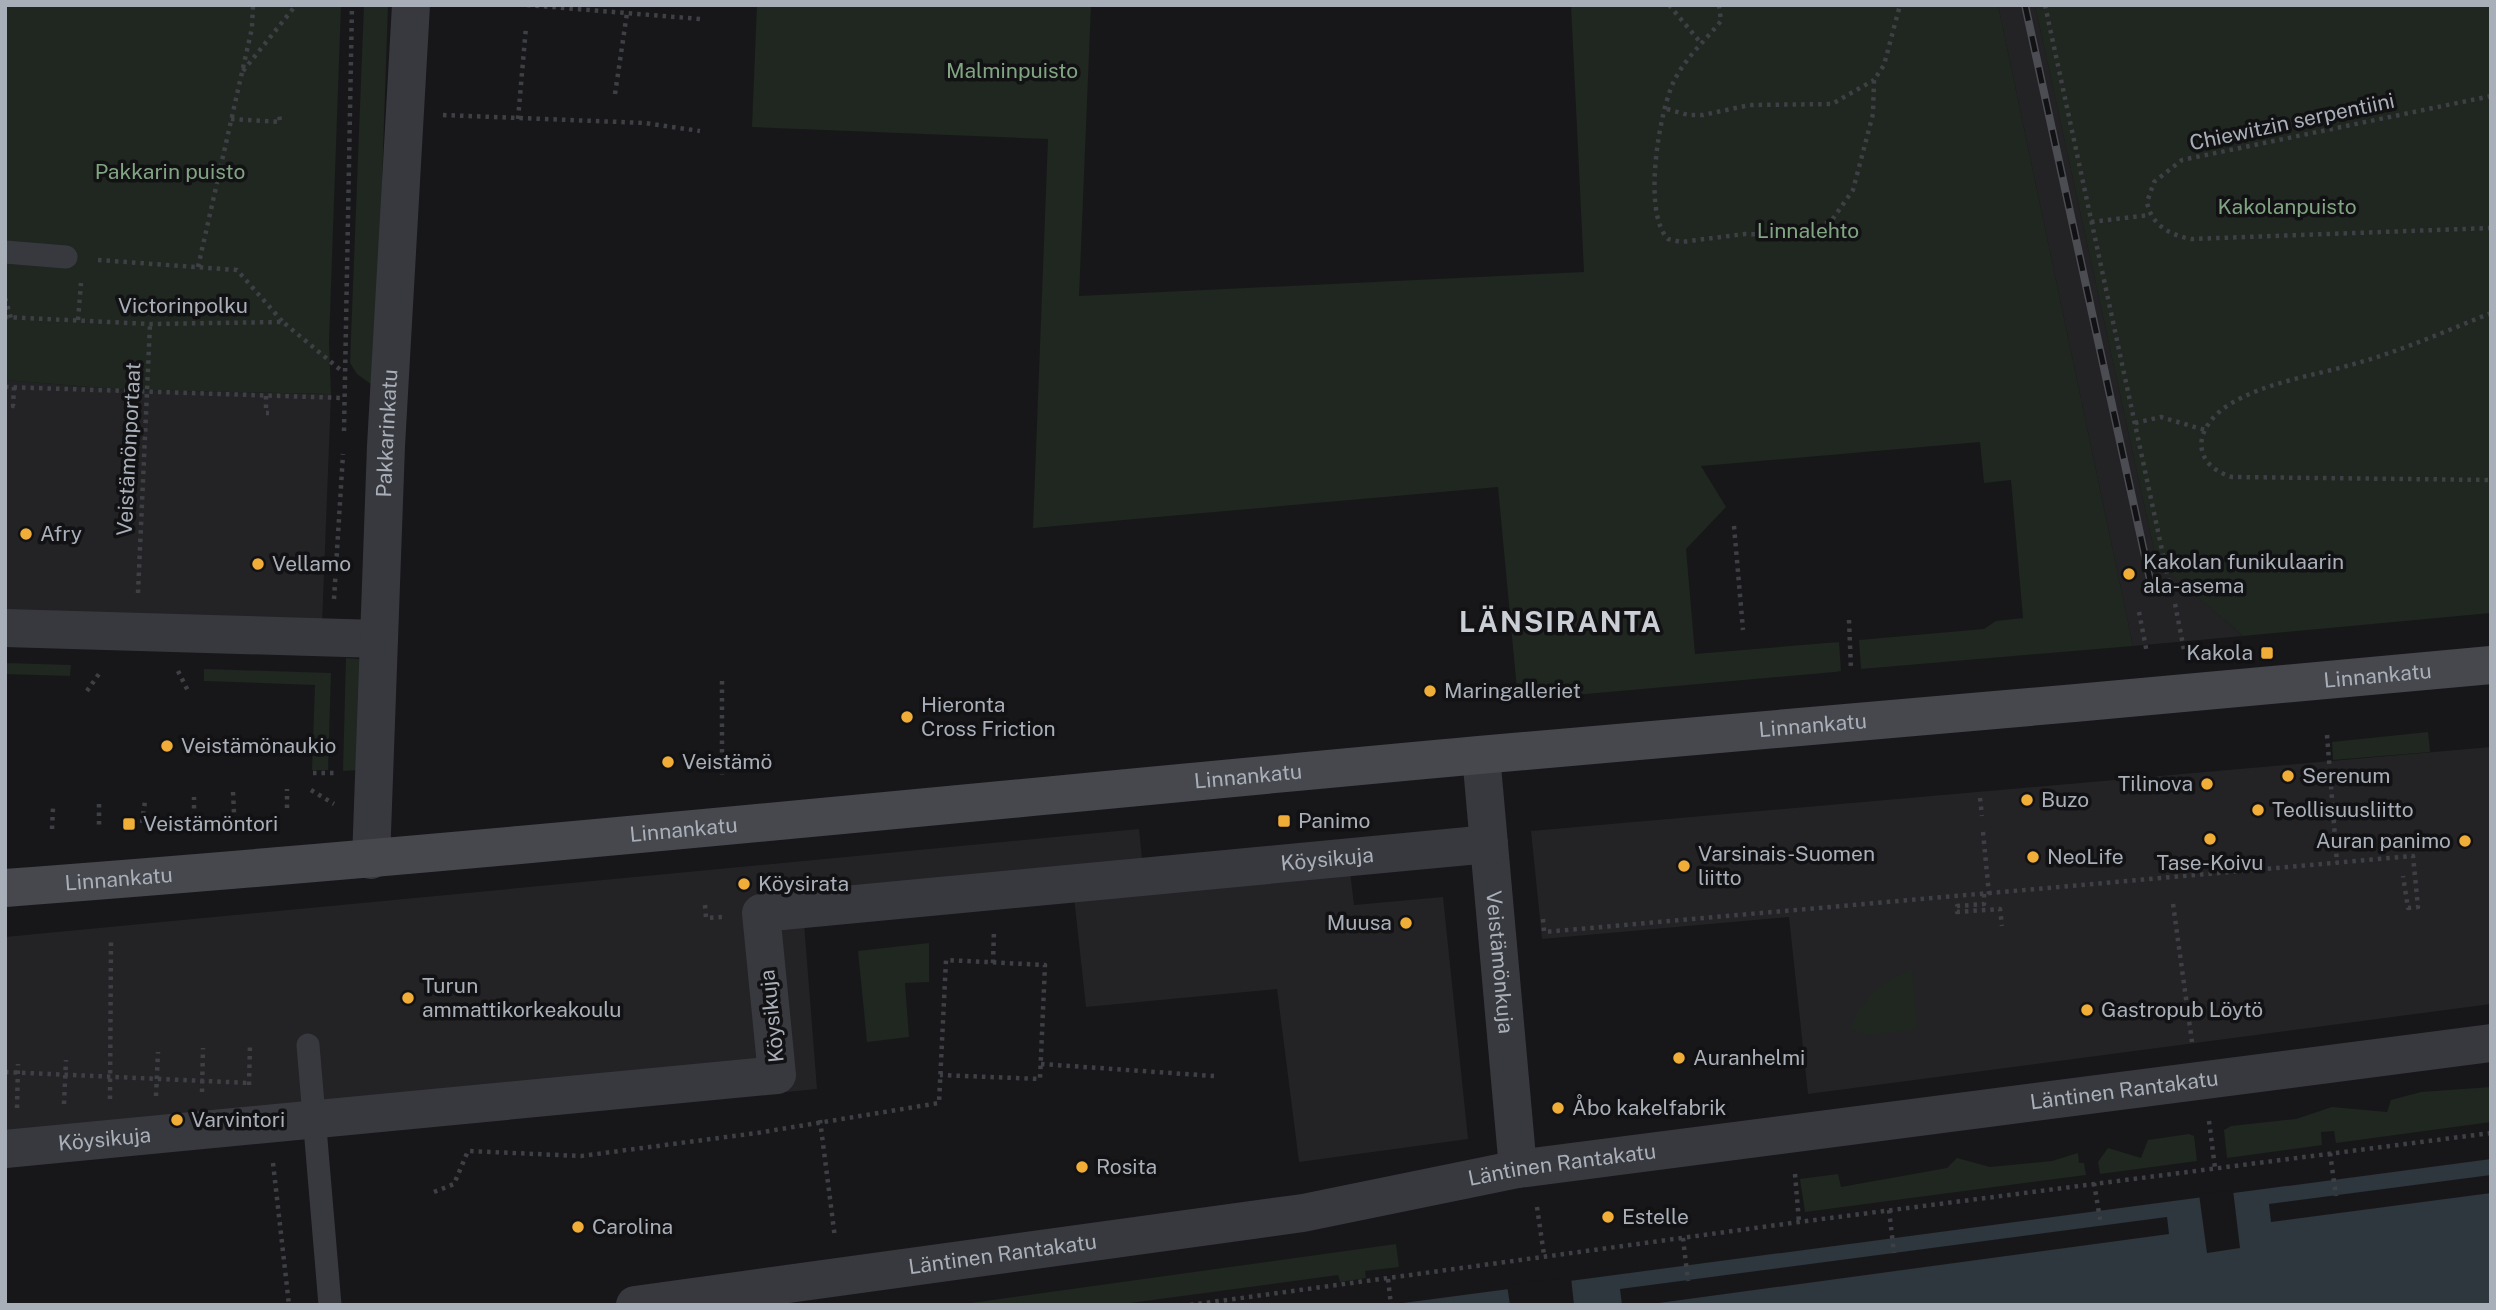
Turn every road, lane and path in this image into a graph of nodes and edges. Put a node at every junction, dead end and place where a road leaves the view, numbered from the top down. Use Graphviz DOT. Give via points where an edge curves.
graph roads {
  1 [pos="253,5"];
  2 [pos="296,5"];
  3 [pos="352,5"];
  4 [pos="411,5"];
  5 [pos="527,5"];
  6 [pos="1669,5"];
  7 [pos="1719,5"];
  8 [pos="1900,5"];
  9 [pos="2045,5"];
  10 [pos="627,13"];
  11 [pos="700,19"];
  12 [pos="526,27"];
  13 [pos="1701,43"];
  14 [pos="241,74"];
  15 [pos="1874,80"];
  16 [pos="615,94"];
  17 [pos="2491,96"];
  18 [pos="1667,109"];
  19 [pos="279,114"];
  20 [pos="435,114"];
  21 [pos="230,119"];
  22 [pos="518,119"];
  23 [pos="700,131"];
  24 [pos="2150,215"];
  25 [pos="2091,222"];
  26 [pos="2491,228"];
  27 [pos="5,252"];
  28 [pos="66,257"];
  29 [pos="95,260"];
  30 [pos="198,267"];
  31 [pos="81,280"];
  32 [pos="5,299"];
  33 [pos="2491,313"];
  34 [pos="8,317"];
  35 [pos="78,320"];
  36 [pos="283,322"];
  37 [pos="150,324"];
  38 [pos="343,372"];
  39 [pos="5,387"];
  40 [pos="14,387"];
  41 [pos="147,391"];
  42 [pos="266,396"];
  43 [pos="343,398"];
  44 [pos="16,406"];
  45 [pos="269,413"];
  46 [pos="2134,423"];
  47 [pos="2205,430"];
  48 [pos="2491,480"];
  49 [pos="1734,526"];
  50 [pos="139,576"];
  51 [pos="2171,592"];
  52 [pos="2175,604"];
  53 [pos="2139,612"];
  54 [pos="1849,620"];
  55 [pos="5,628"];
  56 [pos="1743,630"];
  57 [pos="334,638"];
  58 [pos="379,639"];
  59 [pos="2184,650"];
  60 [pos="2147,653"];
  61 [pos="174,661"];
  62 [pos="2491,665"];
  63 [pos="102,669"];
  64 [pos="1851,670"];
  65 [pos="722,681"];
  66 [pos="88,691"];
  67 [pos="189,693"];
  68 [pos="2327,735"];
  69 [pos="1481,755"];
  70 [pos="313,773"];
  71 [pos="335,773"];
  72 [pos="722,775"];
  73 [pos="287,789"];
  74 [pos="312,790"];
  75 [pos="233,792"];
  76 [pos="194,797"];
  77 [pos="1980,798"];
  78 [pos="145,801"];
  79 [pos="99,804"];
  80 [pos="334,804"];
  81 [pos="52,808"];
  82 [pos="287,808"];
  83 [pos="233,813"];
  84 [pos="1982,816"];
  85 [pos="194,817"];
  86 [pos="142,822"];
  87 [pos="99,826"];
  88 [pos="52,830"];
  89 [pos="1983,832"];
  90 [pos="1489,844"];
  91 [pos="370,860"];
  92 [pos="2337,863"];
  93 [pos="2403,876"];
  94 [pos="5,888"];
  95 [pos="1986,894"];
  96 [pos="2173,904"];
  97 [pos="1543,919"];
  98 [pos="2002,926"];
  99 [pos="111,938"];
  100 [pos="2491,1043"];
  101 [pos="250,1044"];
  102 [pos="308,1045"];
  103 [pos="203,1048"];
  104 [pos="158,1052"];
  105 [pos="2194,1054"];
  106 [pos="66,1060"];
  107 [pos="18,1063"];
  108 [pos="1041,1064"];
  109 [pos="5,1072"];
  110 [pos="17,1073"];
  111 [pos="65,1075"];
  112 [pos="940,1075"];
  113 [pos="1214,1076"];
  114 [pos="110,1077"];
  115 [pos="157,1079"];
  116 [pos="202,1081"];
  117 [pos="249,1083"];
  118 [pos="260,1083"];
  119 [pos="248,1093"];
  120 [pos="202,1098"];
  121 [pos="156,1102"];
  122 [pos="110,1107"];
  123 [pos="64,1111"];
  124 [pos="820,1120"];
  125 [pos="297,1121"];
  126 [pos="2209,1121"];
  127 [pos="11,1133"];
  128 [pos="2491,1133"];
  129 [pos="2330,1153"];
  130 [pos="2215,1168"];
  131 [pos="1518,1170"];
  132 [pos="1804,1173"];
  133 [pos="2094,1183"];
  134 [pos="434,1192"];
  135 [pos="2336,1196"];
  136 [pos="1537,1207"];
  137 [pos="1889,1210"];
  138 [pos="1799,1222"];
  139 [pos="2101,1225"];
  140 [pos="1683,1238"];
  141 [pos="835,1242"];
  142 [pos="1894,1253"];
  143 [pos="1544,1255"];
  144 [pos="1388,1279"];
  145 [pos="1688,1281"];
  146 [pos="289,1305"];
  147 [pos="330,1305"];
  148 [pos="635,1305"];
  149 [pos="1190,1305"];
  150 [pos="1391,1305"];
  1 -- 14 [label="path"];
  2 -- 14 [label="path"];
  3 -- 38 [label="path"];
  4 -- 58 [label="street, Pakkarinkatu"];
  5 -- 10 [label="path"];
  6 -- 13 [label="path"];
  7 -- 13 [label="path" via="1721,21"];
  8 -- 15 [label="path" via="1884,65"];
  9 -- 25 [label="path"];
  10 -- 11 [label="path"];
  10 -- 16 [label="path"];
  12 -- 22 [label="path"];
  13 -- 18 [label="path" via="1673,82"];
  14 -- 21 [label="path"];
  15 -- 18 [label="path" via="1832,104 1751,105 1703,115"];
  15 -- 18 [label="path" via="1873,114 1853,190 1832,220 1813,231 1790,235 1668,239 1658,223 1655,174 1656,142"];
  17 -- 24 [label="path, Chiewitzin serpentiini" via="2182,160 2150,188"];
  19 -- 21 [label="path" via="280,122"];
  20 -- 22 [label="path"];
  21 -- 30 [label="path"];
  22 -- 23 [label="path" via="645,123"];
  24 -- 25 [label="path"];
  24 -- 26 [label="path" via="2174,236 2191,239"];
  25 -- 46 [label="path"];
  27 -- 28 [label="lane"];
  29 -- 30 [label="path"];
  30 -- 36 [label="path" via="237,270"];
  31 -- 35 [label="path"];
  32 -- 34 [label="path"];
  33 -- 47 [label="path" via="2357,363 2271,386 2226,406"];
  34 -- 35 [label="path, Victorinpolku"];
  35 -- 37 [label="path, Victorinpolku"];
  36 -- 37 [label="path, Victorinpolku"];
  36 -- 38 [label="path"];
  37 -- 41 [label="path, Veistämönportaat"];
  38 -- 43 [label="path"];
  39 -- 40 [label="path"];
  40 -- 41 [label="path"];
  40 -- 44 [label="path"];
  41 -- 42 [label="path"];
  41 -- 50 [label="path, Veistämönportaat"];
  42 -- 43 [label="path"];
  42 -- 45 [label="path"];
  43 -- 57 [label="path"];
  46 -- 47 [label="path" via="2161,417"];
  46 -- 51 [label="path"];
  47 -- 48 [label="path" via="2200,443 2203,456 2215,470 2232,477"];
  49 -- 56 [label="path"];
  52 -- 59 [label="path"];
  53 -- 60 [label="path"];
  54 -- 64 [label="path"];
  55 -- 57 [label="street"];
  57 -- 58 [label="street"];
  58 -- 91 [label="street, Pakkarinkatu"];
  61 -- 67 [label="path"];
  62 -- 69 [label="street, Linnankatu"];
  63 -- 66 [label="path"];
  65 -- 72 [label="path"];
  68 -- 92 [label="path"];
  69 -- 90 [label="street, Veistämönkuja"];
  69 -- 91 [label="street, Linnankatu"];
  70 -- 71 [label="path"];
  73 -- 82 [label="path"];
  74 -- 80 [label="path"];
  75 -- 83 [label="path"];
  76 -- 85 [label="path"];
  77 -- 84 [label="path"];
  78 -- 86 [label="path"];
  79 -- 87 [label="path"];
  81 -- 88 [label="path"];
  89 -- 95 [label="path"];
  90 -- 125 [label="street, Köysikuja" via="761,913 777,1075"];
  90 -- 131 [label="street, Veistämönkuja"];
  91 -- 94 [label="street, Linnankatu"];
  92 -- 93 [label="path" via="2413,856 2418,907 2408,908"];
  92 -- 95 [label="path"];
  95 -- 97 [label="path" via="1544,932"];
  95 -- 98 [label="path" via="1984,904 1956,905 1957,912 2000,909"];
  96 -- 105 [label="path"];
  99 -- 114 [label="path"];
  100 -- 131 [label="street, Läntinen Rantakatu"];
  101 -- 117 [label="path"];
  102 -- 125 [label="lane"];
  103 -- 116 [label="path"];
  104 -- 115 [label="path"];
  106 -- 111 [label="path"];
  107 -- 110 [label="path"];
  108 -- 112 [label="path" via="1040,1079"];
  108 -- 112 [label="path" via="1045,965 946,960"];
  108 -- 113 [label="path"];
  109 -- 110 [label="path"];
  110 -- 111 [label="path"];
  110 -- 127 [label="path"];
  111 -- 114 [label="path"];
  111 -- 123 [label="path"];
  112 -- 124 [label="path" via="939,1103"];
  114 -- 115 [label="path"];
  114 -- 122 [label="path"];
  115 -- 116 [label="path"];
  115 -- 121 [label="path"];
  116 -- 117 [label="path"];
  116 -- 120 [label="path"];
  117 -- 118 [label="path"];
  117 -- 119 [label="path"];
  124 -- 134 [label="path" via="581,1156 468,1152 454,1184"];
  124 -- 141 [label="path"];
  125 -- 127 [label="street, Köysikuja"];
  125 -- 146 [label="path" via="273,1162"];
  125 -- 147 [label="lane"];
  126 -- 130 [label="path"];
  128 -- 129 [label="path"];
  129 -- 130 [label="path"];
  129 -- 135 [label="path"];
  130 -- 133 [label="path"];
  131 -- 148 [label="street, Läntinen Rantakatu" via="1303,1213"];
  132 -- 138 [label="path" via="1794,1174"];
  133 -- 137 [label="path"];
  133 -- 139 [label="path"];
  136 -- 143 [label="path"];
  137 -- 138 [label="path"];
  137 -- 142 [label="path"];
  138 -- 140 [label="path"];
  140 -- 143 [label="path"];
  140 -- 145 [label="path"];
  143 -- 144 [label="path"];
  144 -- 149 [label="path"];
  144 -- 150 [label="path"];
}
